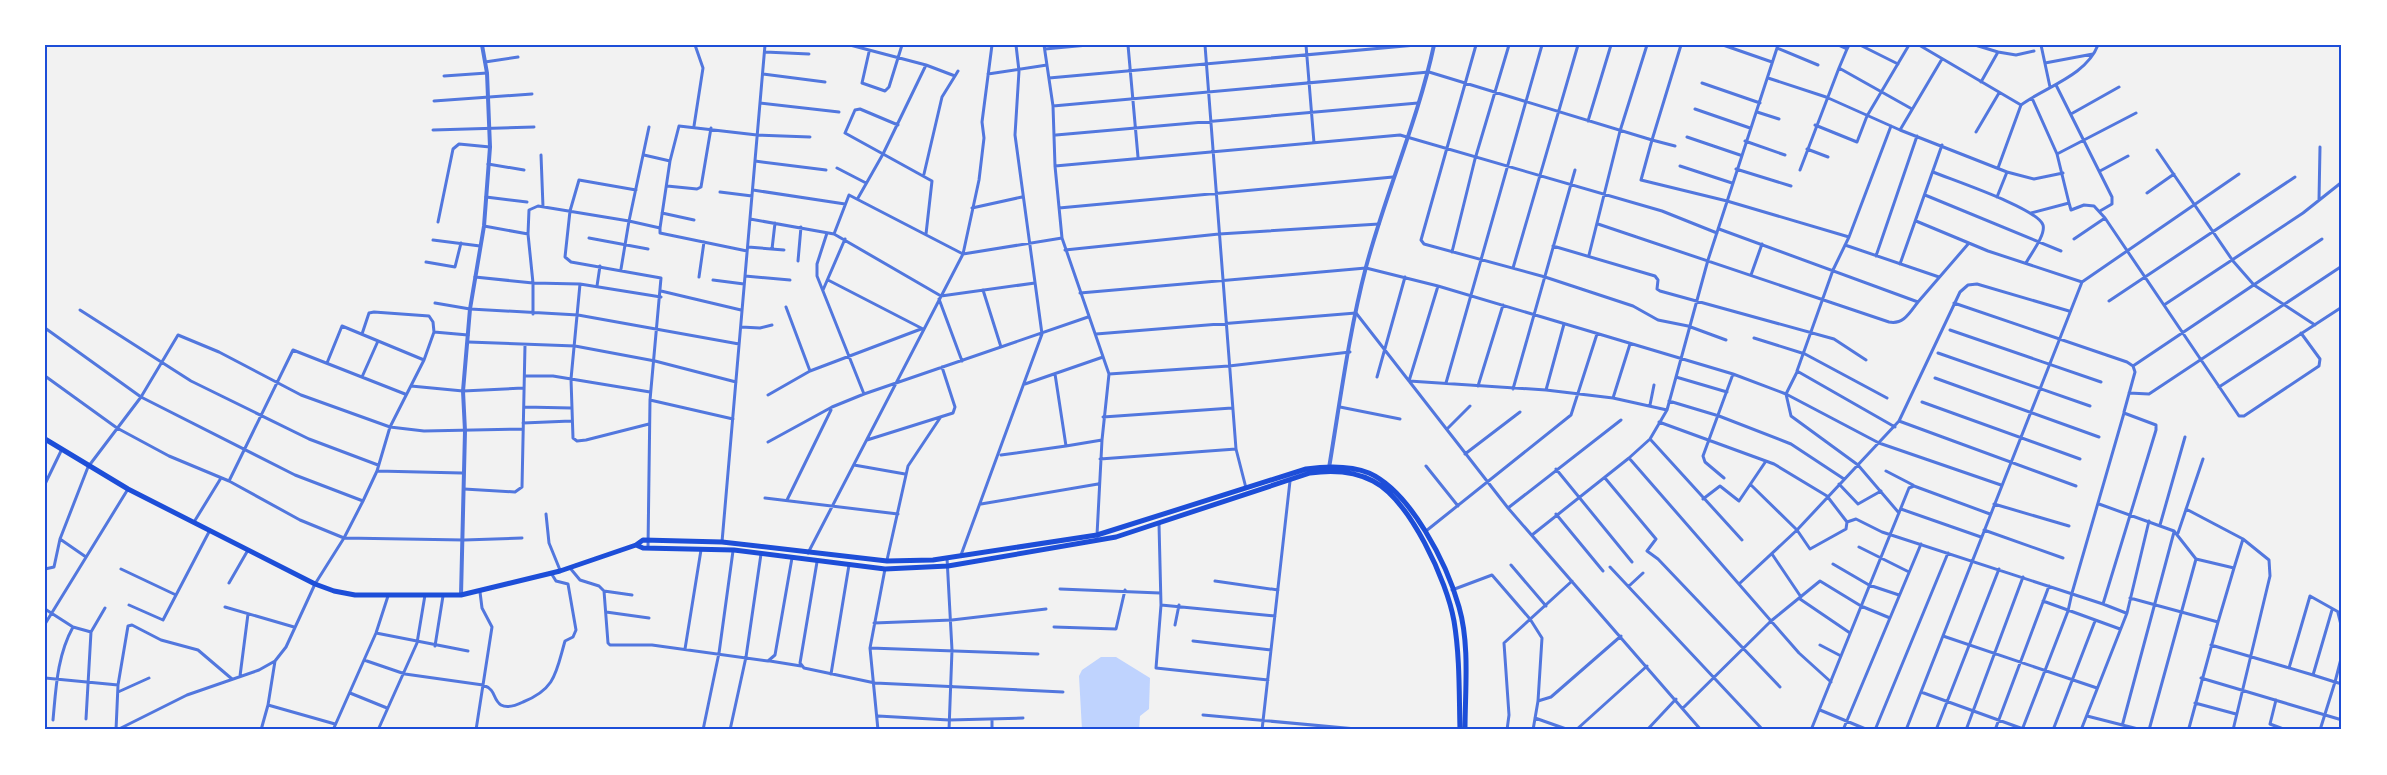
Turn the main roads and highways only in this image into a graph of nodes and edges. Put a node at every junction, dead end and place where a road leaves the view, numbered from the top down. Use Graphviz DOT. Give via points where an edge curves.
graph roads {
  1 [pos="45,439"];
  2 [pos="1329,469"];
  3 [pos="1247,491"];
  4 [pos="1097,538"];
  5 [pos="636,544"];
  6 [pos="1460,730"];
  7 [pos="1465,730"];
  1 -- 5 [label="highway" via="128,489 315,584 355,595 480,592 570,568"];
  2 -- 3 [label="highway"];
  2 -- 3 [label="highway" via="1306,469"];
  2 -- 6 [label="highway" via="1373,481 1388,492 1420,537 1454,620"];
  2 -- 7 [label="highway" via="1354,468 1382,480 1395,491 1425,532 1459,607"];
  3 -- 4 [label="highway"];
  3 -- 4 [label="highway" via="1159,524"];
  4 -- 5 [label="highway" via="947,558 887,561 722,542 643,540"];
  4 -- 5 [label="highway" via="948,566 885,569 734,550 648,548"];
}
